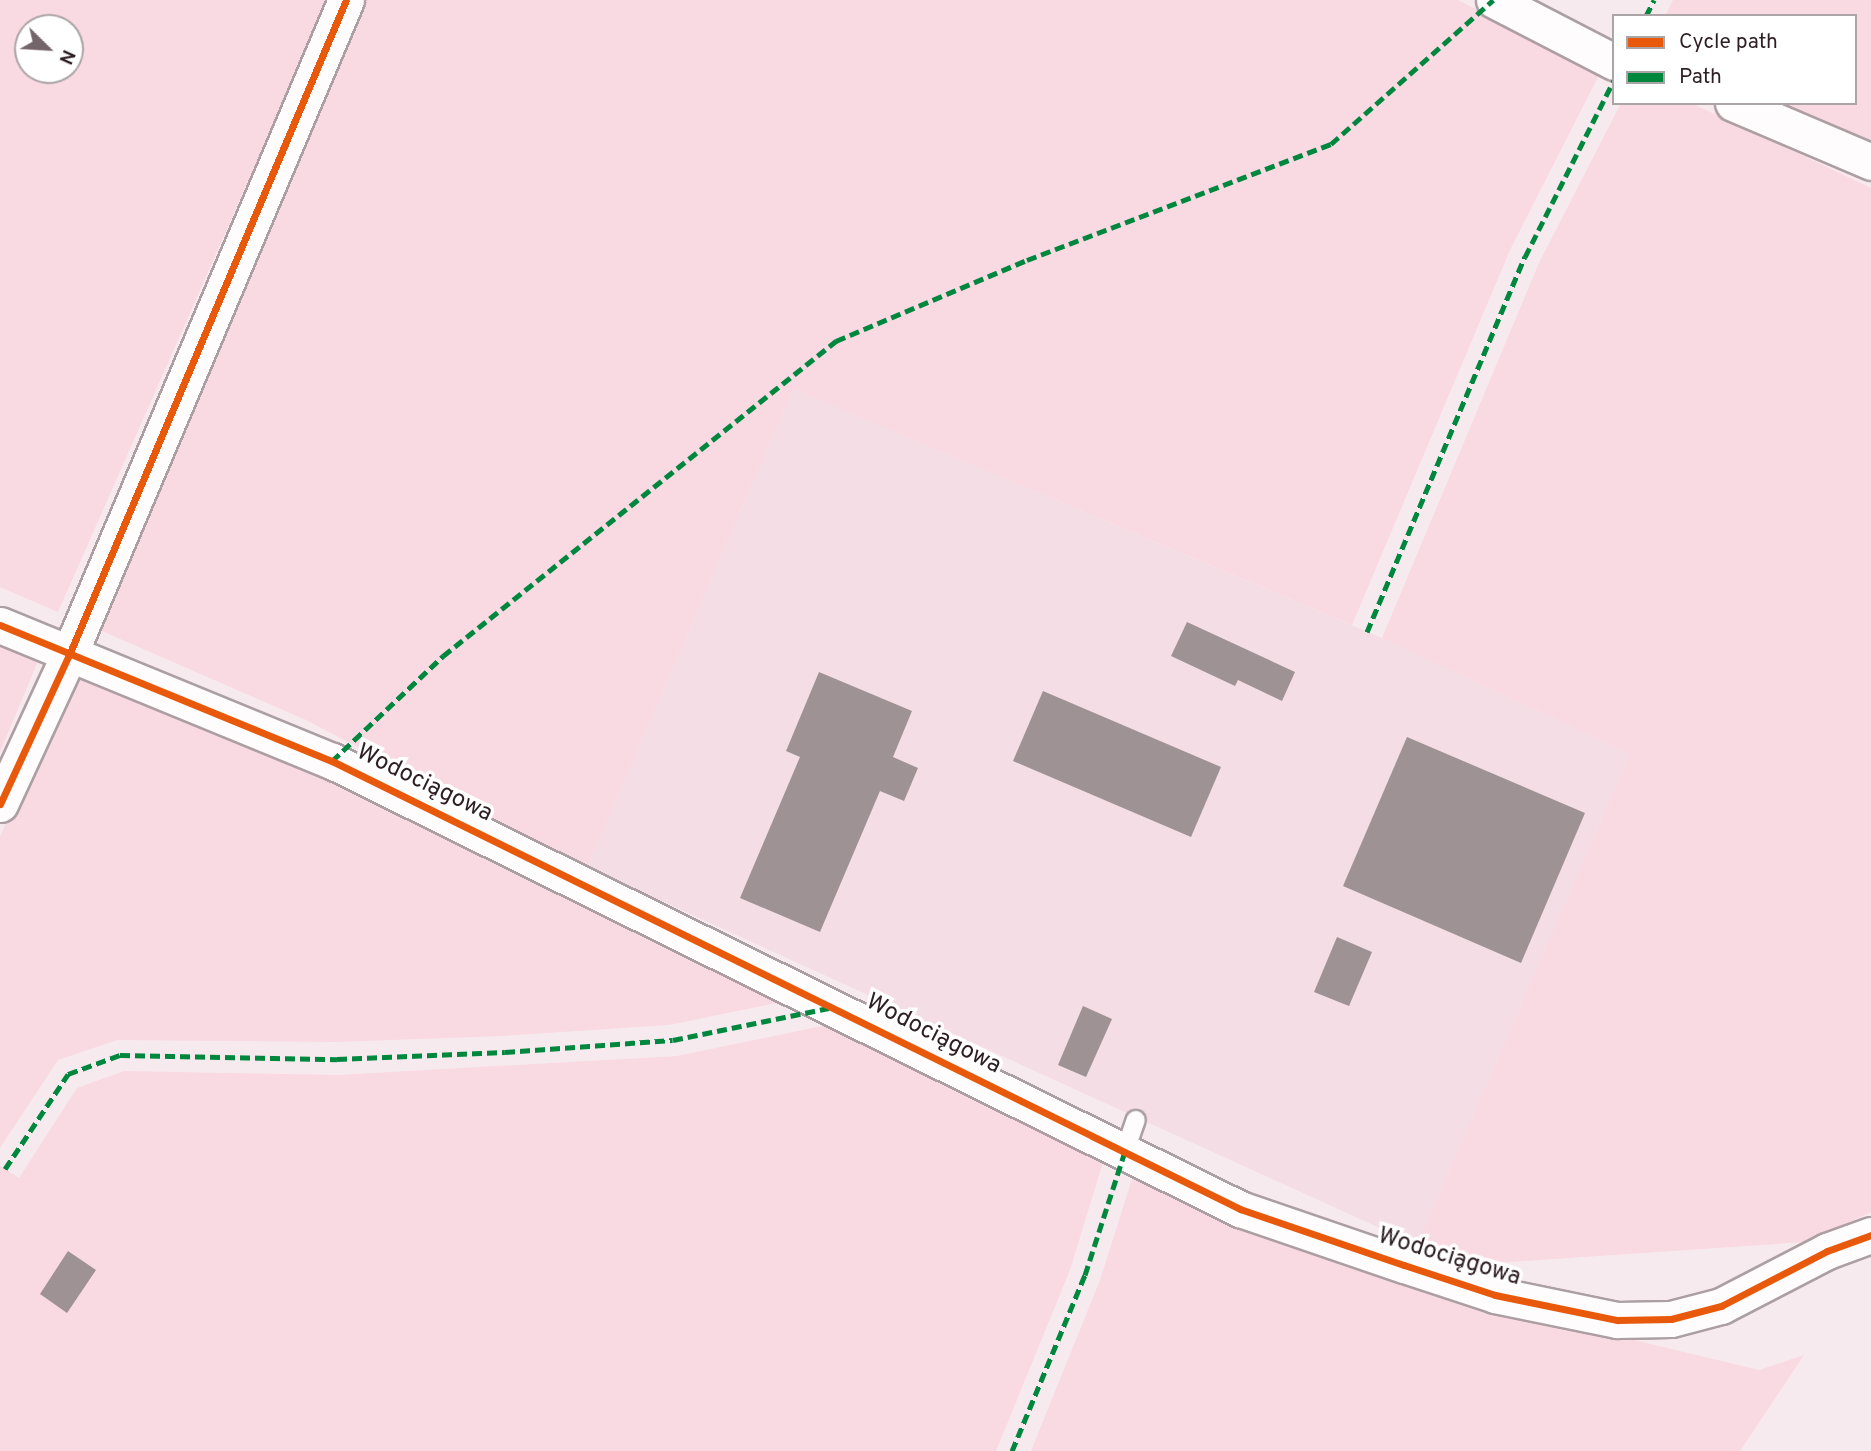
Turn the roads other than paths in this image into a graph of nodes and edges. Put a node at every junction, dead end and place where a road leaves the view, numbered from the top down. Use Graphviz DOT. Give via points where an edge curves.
graph roads {
  1 [pos="346,0"];
  2 [pos="1494,0"];
  3 [pos="1612,61"];
  4 [pos="1737,105"];
  5 [pos="1871,162"];
  6 [pos="0,625"];
  7 [pos="69,655"];
  8 [pos="0,804"];
  9 [pos="1136,1120"];
  10 [pos="1124,1154"];
  11 [pos="1871,1235"];
  1 -- 7 [label="street"];
  2 -- 3 [label="street"];
  4 -- 5 [label="street"];
  6 -- 7 [label="street, Wodociągowa"];
  7 -- 8 [label="street"];
  7 -- 10 [label="street, Wodociągowa" via="331,761 835,1006"];
  9 -- 10 [label="lane"];
  10 -- 11 [label="street, Wodociągowa" via="1240,1209 1404,1265 1495,1295 1617,1320 1671,1319 1721,1306 1827,1251"];
}
